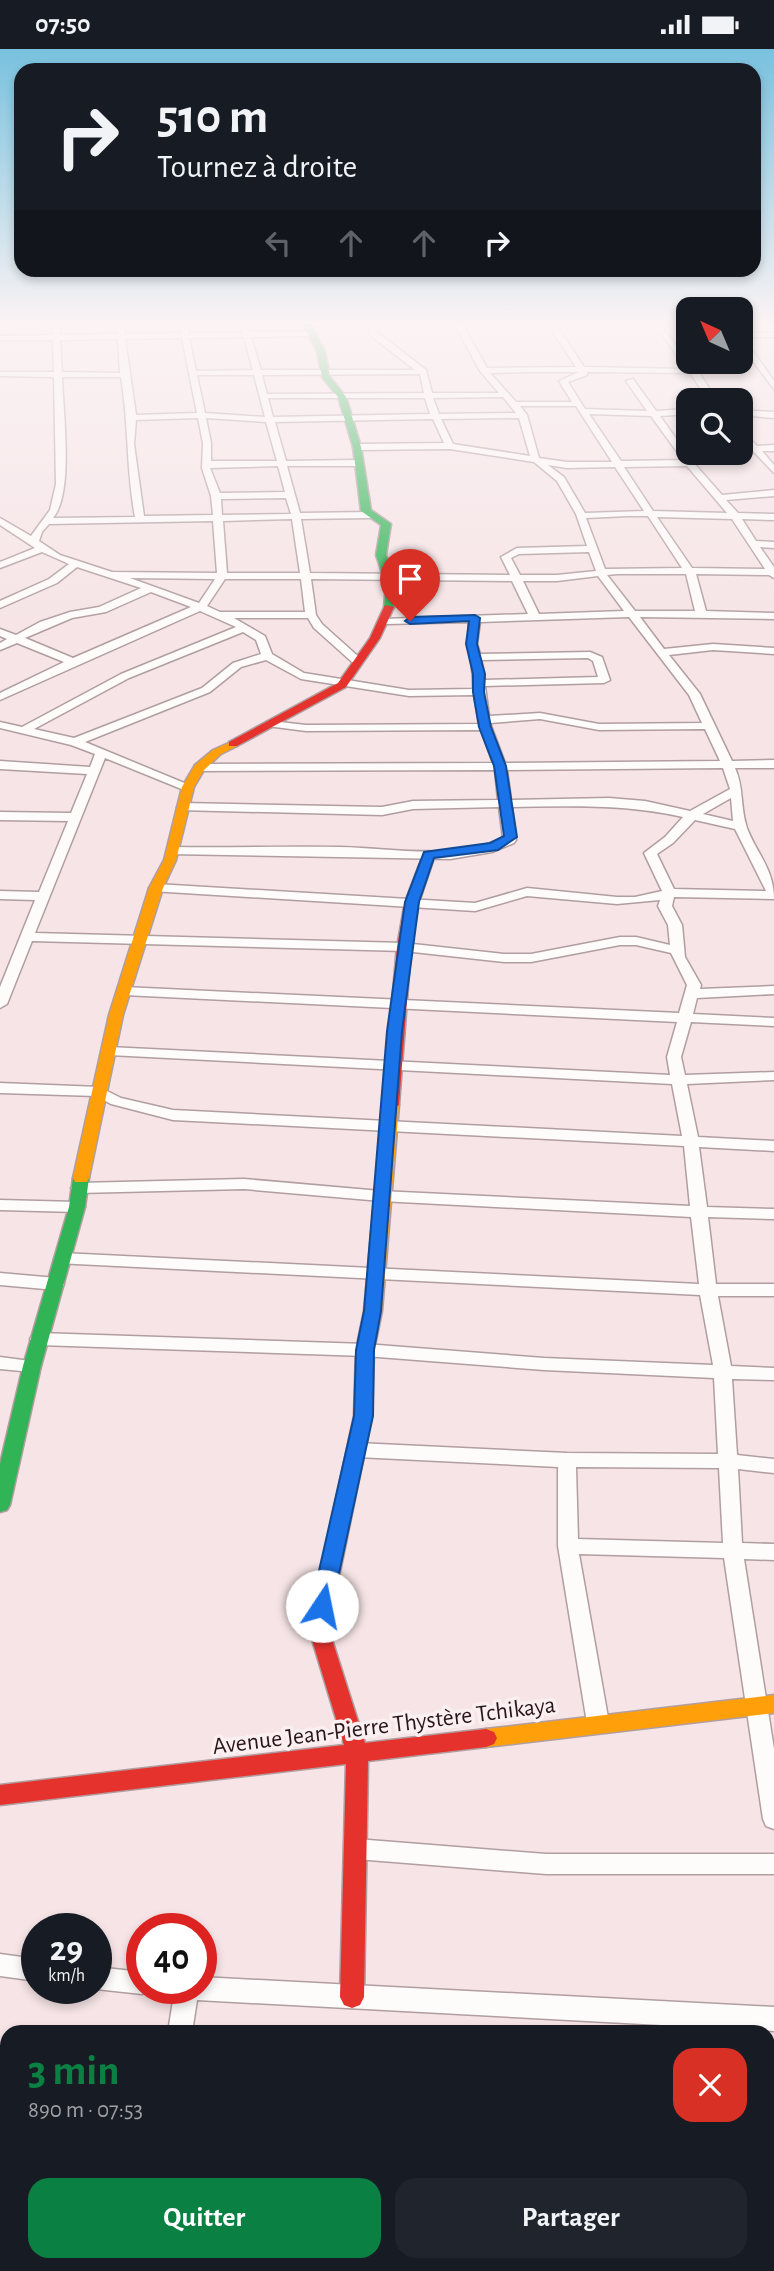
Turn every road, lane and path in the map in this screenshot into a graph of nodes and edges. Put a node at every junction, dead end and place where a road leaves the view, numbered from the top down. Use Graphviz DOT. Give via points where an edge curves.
graph roads {
  1 [pos="59,424"];
  2 [pos="132,424"];
  3 [pos="202,424"];
  4 [pos="272,424"];
  5 [pos="349,424"];
  6 [pos="439,424"];
  7 [pos="525,424"];
  8 [pos="591,424"];
  9 [pos="660,424"];
  10 [pos="676,442"];
  11 [pos="450,446"];
  12 [pos="774,448"];
  13 [pos="754,449"];
  14 [pos="357,455"];
  15 [pos="535,460"];
  16 [pos="676,463"];
  17 [pos="207,464"];
  18 [pos="283,464"];
  19 [pos="618,465"];
  20 [pos="691,465"];
  21 [pos="774,470"];
  22 [pos="774,493"];
  23 [pos="290,495"];
  24 [pos="216,496"];
  25 [pos="720,498"];
  26 [pos="580,513"];
  27 [pos="653,514"];
  28 [pos="370,515"];
  29 [pos="296,516"];
  30 [pos="735,516"];
  31 [pos="774,517"];
  32 [pos="217,519"];
  33 [pos="140,520"];
  34 [pos="0,521"];
  35 [pos="48,521"];
  36 [pos="14,528"];
  37 [pos="0,533"];
  38 [pos="756,544"];
  39 [pos="38,545"];
  40 [pos="774,545"];
  41 [pos="593,549"];
  42 [pos="0,565"];
  43 [pos="74,565"];
  44 [pos="687,570"];
  45 [pos="601,572"];
  46 [pos="773,573"];
  47 [pos="112,575"];
  48 [pos="305,575"];
  49 [pos="222,576"];
  50 [pos="387,577"];
  51 [pos="514,578"];
  52 [pos="150,588"];
  53 [pos="0,605"];
  54 [pos="201,607"];
  55 [pos="701,612"];
  56 [pos="632,614"];
  57 [pos="220,615"];
  58 [pos="311,615"];
  59 [pos="534,615"];
  60 [pos="774,616"];
  61 [pos="475,618"];
  62 [pos="387,621"];
  63 [pos="244,628"];
  64 [pos="0,632"];
  65 [pos="12,638"];
  66 [pos="0,647"];
  67 [pos="774,651"];
  68 [pos="664,652"];
  69 [pos="267,656"];
  70 [pos="476,657"];
  71 [pos="356,660"];
  72 [pos="73,661"];
  73 [pos="344,681"];
  74 [pos="479,687"];
  75 [pos="0,697"];
  76 [pos="485,723"];
  77 [pos="271,724"];
  78 [pos="0,725"];
  79 [pos="710,726"];
  80 [pos="26,729"];
  81 [pos="75,742"];
  82 [pos="102,751"];
  83 [pos="774,764"];
  84 [pos="0,765"];
  85 [pos="726,765"];
  86 [pos="500,766"];
  87 [pos="200,768"];
  88 [pos="96,771"];
  89 [pos="188,787"];
  90 [pos="735,791"];
  91 [pos="504,802"];
  92 [pos="183,807"];
  93 [pos="692,815"];
  94 [pos="0,816"];
  95 [pos="76,817"];
  96 [pos="740,826"];
  97 [pos="173,851"];
  98 [pos="429,855"];
  99 [pos="156,888"];
  100 [pos="668,893"];
  101 [pos="0,894"];
  102 [pos="774,894"];
  103 [pos="44,896"];
  104 [pos="412,902"];
  105 [pos="29,937"];
  106 [pos="138,940"];
  107 [pos="404,947"];
  108 [pos="678,951"];
  109 [pos="5,980"];
  110 [pos="774,990"];
  111 [pos="124,991"];
  112 [pos="693,994"];
  113 [pos="0,1004"];
  114 [pos="397,1004"];
  115 [pos="683,1018"];
  116 [pos="774,1023"];
  117 [pos="109,1051"];
  118 [pos="391,1066"];
  119 [pos="774,1076"];
  120 [pos="679,1080"];
  121 [pos="0,1088"];
  122 [pos="99,1092"];
  123 [pos="388,1125"];
  124 [pos="691,1142"];
  125 [pos="774,1146"];
  126 [pos="79,1188"];
  127 [pos="381,1196"];
  128 [pos="0,1205"];
  129 [pos="77,1207"];
  130 [pos="699,1212"];
  131 [pos="774,1214"];
  132 [pos="62,1259"];
  133 [pos="375,1272"];
  134 [pos="0,1279"];
  135 [pos="56,1284"];
  136 [pos="708,1290"];
  137 [pos="774,1290"];
  138 [pos="38,1339"];
  139 [pos="365,1350"];
  140 [pos="0,1363"];
  141 [pos="32,1366"];
  142 [pos="723,1373"];
  143 [pos="774,1374"];
  144 [pos="357,1450"];
  145 [pos="4,1458"];
  146 [pos="567,1460"];
  147 [pos="728,1461"];
  148 [pos="774,1466"];
  149 [pos="0,1505"];
  150 [pos="568,1546"];
  151 [pos="733,1551"];
  152 [pos="774,1552"];
  153 [pos="774,1704"];
  154 [pos="755,1706"];
  155 [pos="598,1724"];
  156 [pos="357,1753"];
  157 [pos="0,1795"];
  158 [pos="774,1819"];
  159 [pos="356,1849"];
  160 [pos="774,1864"];
  161 [pos="0,1965"];
  162 [pos="21,1968"];
  163 [pos="217,1990"];
  164 [pos="352,1997"];
  165 [pos="186,2004"];
  166 [pos="774,2019"];
  167 [pos="181,2025"];
  1 -- 35 [label="street" via="61,484"];
  2 -- 33 [label="street"];
  3 -- 17 [label="street"];
  4 -- 18 [label="street"];
  5 -- 14 [label="street"];
  6 -- 11 [label="street"];
  7 -- 15 [label="street"];
  8 -- 19 [label="street"];
  9 -- 10 [label="street"];
  11 -- 14 [label="street"];
  11 -- 15 [label="street"];
  12 -- 13 [label="street"];
  13 -- 21 [label="street"];
  14 -- 18 [label="street"];
  14 -- 28 [label="street"];
  15 -- 19 [label="street"];
  15 -- 26 [label="street" via="561,479"];
  16 -- 19 [label="street"];
  17 -- 18 [label="street"];
  17 -- 24 [label="street"];
  18 -- 23 [label="street"];
  19 -- 27 [label="street"];
  20 -- 25 [label="street"];
  22 -- 25 [label="street"];
  23 -- 24 [label="street"];
  23 -- 29 [label="street"];
  24 -- 32 [label="street"];
  25 -- 30 [label="street"];
  26 -- 27 [label="street"];
  26 -- 41 [label="street"];
  27 -- 30 [label="street"];
  27 -- 44 [label="street"];
  28 -- 29 [label="street"];
  28 -- 50 [label="street" via="388,530 380,550"];
  29 -- 32 [label="street"];
  29 -- 48 [label="street"];
  30 -- 31 [label="street"];
  30 -- 38 [label="street"];
  32 -- 33 [label="street"];
  32 -- 49 [label="street"];
  33 -- 35 [label="street"];
  34 -- 36 [label="street"];
  35 -- 39 [label="street" via="37,532"];
  36 -- 37 [label="street"];
  36 -- 39 [label="street"];
  38 -- 40 [label="street"];
  38 -- 46 [label="street"];
  39 -- 42 [label="street"];
  39 -- 43 [label="street"];
  41 -- 45 [label="street"];
  41 -- 51 [label="street" via="509,553 506,557"];
  43 -- 47 [label="street"];
  43 -- 53 [label="street" via="53,582"];
  44 -- 45 [label="street"];
  44 -- 46 [label="street"];
  44 -- 55 [label="street" via="695,582"];
  45 -- 51 [label="street"];
  45 -- 56 [label="street"];
  47 -- 49 [label="street"];
  47 -- 52 [label="street"];
  48 -- 49 [label="street"];
  48 -- 50 [label="street"];
  48 -- 58 [label="street"];
  49 -- 54 [label="street"];
  50 -- 51 [label="street"];
  50 -- 62 [label="street" via="391,586"];
  51 -- 59 [label="street"];
  52 -- 54 [label="street"];
  52 -- 65 [label="street" via="111,607 62,617"];
  54 -- 57 [label="street"];
  54 -- 72 [label="street"];
  55 -- 56 [label="street"];
  55 -- 60 [label="street"];
  56 -- 59 [label="street"];
  56 -- 68 [label="street"];
  57 -- 58 [label="street"];
  57 -- 63 [label="street"];
  58 -- 71 [label="street"];
  59 -- 61 [label="street"];
  61 -- 62 [label="street"];
  61 -- 70 [label="street" via="472,644"];
  62 -- 71 [label="street"];
  63 -- 69 [label="street" via="261,638"];
  63 -- 80 [label="street" via="125,676"];
  64 -- 65 [label="street"];
  65 -- 66 [label="street"];
  65 -- 72 [label="street"];
  67 -- 68 [label="street" via="713,647"];
  68 -- 79 [label="street"];
  69 -- 73 [label="street" via="300,676"];
  69 -- 81 [label="street" via="237,665 206,690"];
  70 -- 74 [label="street"];
  70 -- 74 [label="street" via="590,655 598,659 604,680"];
  71 -- 73 [label="street"];
  72 -- 75 [label="street"];
  73 -- 74 [label="street" via="409,693"];
  73 -- 77 [label="street" via="332,693"];
  74 -- 76 [label="street"];
  76 -- 77 [label="street" via="306,728"];
  76 -- 79 [label="street" via="540,716 598,727"];
  76 -- 86 [label="street"];
  77 -- 87 [label="street" via="217,752"];
  78 -- 80 [label="street"];
  79 -- 85 [label="street"];
  80 -- 81 [label="street"];
  81 -- 82 [label="street"];
  82 -- 88 [label="street"];
  82 -- 89 [label="street"];
  83 -- 85 [label="street"];
  84 -- 88 [label="street"];
  85 -- 86 [label="street"];
  85 -- 90 [label="street"];
  86 -- 87 [label="street"];
  86 -- 91 [label="street"];
  87 -- 89 [label="street"];
  88 -- 95 [label="street"];
  89 -- 92 [label="street"];
  90 -- 93 [label="street"];
  90 -- 96 [label="street"];
  91 -- 92 [label="street" via="414,805 382,811"];
  91 -- 93 [label="street" via="609,802"];
  91 -- 98 [label="street" via="510,840 481,849"];
  92 -- 97 [label="street"];
  93 -- 96 [label="street"];
  93 -- 100 [label="street" via="650,853"];
  94 -- 95 [label="street"];
  95 -- 103 [label="street"];
  96 -- 102 [label="street"];
  97 -- 98 [label="street"];
  97 -- 99 [label="street"];
  98 -- 104 [label="street"];
  99 -- 104 [label="street"];
  99 -- 106 [label="street"];
  100 -- 102 [label="street"];
  100 -- 104 [label="street" via="633,900 524,892 475,907"];
  100 -- 108 [label="street" via="665,906 675,925"];
  101 -- 103 [label="street"];
  103 -- 105 [label="street"];
  104 -- 107 [label="street"];
  105 -- 106 [label="street"];
  105 -- 109 [label="street"];
  106 -- 107 [label="street"];
  106 -- 111 [label="street"];
  107 -- 108 [label="street" via="531,958 636,940"];
  107 -- 114 [label="street"];
  108 -- 112 [label="street" via="694,985"];
  109 -- 113 [label="street"];
  110 -- 112 [label="street"];
  111 -- 114 [label="street"];
  111 -- 117 [label="street"];
  112 -- 115 [label="street"];
  114 -- 115 [label="street"];
  114 -- 118 [label="street"];
  115 -- 116 [label="street"];
  115 -- 120 [label="street" via="674,1057"];
  117 -- 118 [label="street"];
  117 -- 122 [label="street"];
  118 -- 120 [label="street"];
  118 -- 123 [label="street"];
  119 -- 120 [label="street"];
  120 -- 124 [label="street"];
  121 -- 122 [label="street"];
  122 -- 123 [label="street" via="116,1101 173,1115"];
  122 -- 126 [label="street"];
  123 -- 124 [label="street"];
  123 -- 127 [label="street"];
  124 -- 125 [label="street"];
  124 -- 130 [label="street"];
  126 -- 127 [label="street" via="244,1184"];
  126 -- 129 [label="street"];
  127 -- 130 [label="street"];
  127 -- 133 [label="street"];
  128 -- 129 [label="street"];
  129 -- 132 [label="street"];
  130 -- 131 [label="street"];
  130 -- 136 [label="street"];
  132 -- 133 [label="street"];
  132 -- 135 [label="street"];
  133 -- 136 [label="street"];
  133 -- 139 [label="street"];
  134 -- 135 [label="street"];
  135 -- 138 [label="street"];
  136 -- 137 [label="street"];
  136 -- 142 [label="street"];
  138 -- 139 [label="street"];
  138 -- 141 [label="street"];
  139 -- 142 [label="street"];
  139 -- 144 [label="street"];
  140 -- 141 [label="street"];
  141 -- 145 [label="street"];
  142 -- 143 [label="street"];
  142 -- 147 [label="street"];
  144 -- 146 [label="street"];
  144 -- 156 [label="street" via="319,1630"];
  145 -- 149 [label="street"];
  146 -- 147 [label="street"];
  146 -- 150 [label="street"];
  147 -- 148 [label="street"];
  147 -- 151 [label="street"];
  150 -- 151 [label="street"];
  150 -- 155 [label="street"];
  151 -- 152 [label="street"];
  151 -- 154 [label="street"];
  153 -- 154 [label="street, Avenue Jean-Pierre Thystère Tchikaya"];
  154 -- 155 [label="street, Avenue Jean-Pierre Thystère Tchikaya"];
  154 -- 158 [label="street"];
  155 -- 156 [label="street, Avenue Jean-Pierre Thystère Tchikaya"];
  156 -- 157 [label="street, Avenue Jean-Pierre Thystère Tchikaya"];
  156 -- 159 [label="street"];
  159 -- 160 [label="street" via="546,1864"];
  159 -- 164 [label="street"];
  161 -- 162 [label="street"];
  163 -- 164 [label="street"];
  164 -- 166 [label="street"];
  165 -- 167 [label="street"];
}
